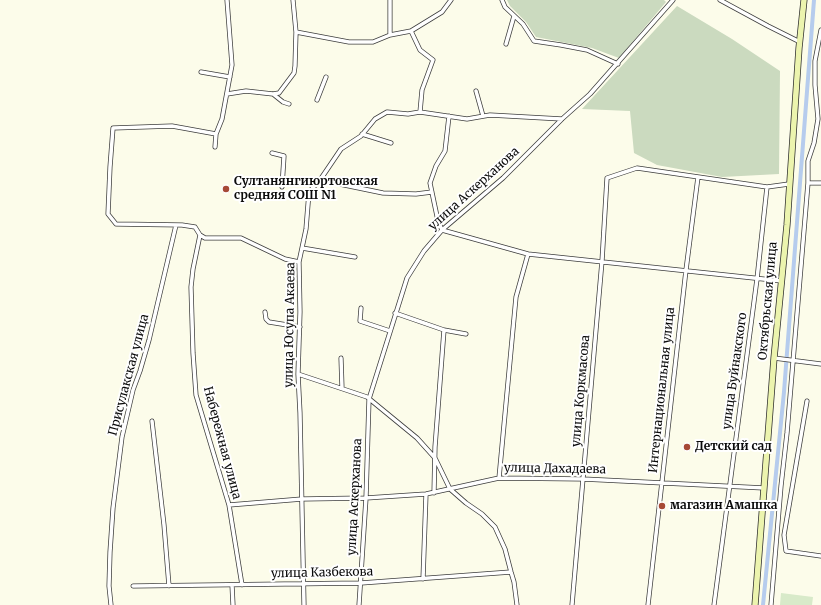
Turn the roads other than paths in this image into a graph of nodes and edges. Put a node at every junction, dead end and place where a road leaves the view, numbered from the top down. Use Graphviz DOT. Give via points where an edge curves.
graph roads {
  1 [pos="226,0"];
  2 [pos="293,0"];
  3 [pos="390,0"];
  4 [pos="451,0"];
  5 [pos="502,0"];
  6 [pos="673,0"];
  7 [pos="720,0"];
  8 [pos="804,0"];
  9 [pos="514,16"];
  10 [pos="821,30"];
  11 [pos="411,31"];
  12 [pos="296,32"];
  13 [pos="390,35"];
  14 [pos="800,42"];
  15 [pos="506,44"];
  16 [pos="819,51"];
  17 [pos="618,64"];
  18 [pos="201,72"];
  19 [pos="230,77"];
  20 [pos="326,77"];
  21 [pos="476,91"];
  22 [pos="227,94"];
  23 [pos="273,94"];
  24 [pos="317,100"];
  25 [pos="289,104"];
  26 [pos="420,112"];
  27 [pos="819,115"];
  28 [pos="449,116"];
  29 [pos="483,116"];
  30 [pos="562,119"];
  31 [pos="216,134"];
  32 [pos="362,134"];
  33 [pos="391,143"];
  34 [pos="215,147"];
  35 [pos="272,154"];
  36 [pos="698,177"];
  37 [pos="320,180"];
  38 [pos="808,183"];
  39 [pos="821,183"];
  40 [pos="789,184"];
  41 [pos="767,186"];
  42 [pos="282,187"];
  43 [pos="432,192"];
  44 [pos="176,224"];
  45 [pos="442,230"];
  46 [pos="200,235"];
  47 [pos="302,248"];
  48 [pos="528,254"];
  49 [pos="355,258"];
  50 [pos="602,261"];
  51 [pos="300,262"];
  52 [pos="686,270"];
  53 [pos="757,279"];
  54 [pos="782,281"];
  55 [pos="361,308"];
  56 [pos="265,312"];
  57 [pos="395,313"];
  58 [pos="300,327"];
  59 [pos="444,330"];
  60 [pos="390,331"];
  61 [pos="466,334"];
  62 [pos="341,358"];
  63 [pos="774,358"];
  64 [pos="793,360"];
  65 [pos="821,364"];
  66 [pos="298,374"];
  67 [pos="342,388"];
  68 [pos="369,399"];
  69 [pos="807,401"];
  70 [pos="152,421"];
  71 [pos="435,458"];
  72 [pos="499,478"];
  73 [pos="583,479"];
  74 [pos="662,483"];
  75 [pos="730,486"];
  76 [pos="764,488"];
  77 [pos="450,489"];
  78 [pos="434,493"];
  79 [pos="426,494"];
  80 [pos="366,498"];
  81 [pos="302,499"];
  82 [pos="229,504"];
  83 [pos="821,556"];
  84 [pos="511,572"];
  85 [pos="423,579"];
  86 [pos="361,582"];
  87 [pos="303,583"];
  88 [pos="232,585"];
  89 [pos="242,585"];
  90 [pos="133,586"];
  91 [pos="170,586"];
  92 [pos="111,605"];
  93 [pos="232,605"];
  94 [pos="304,605"];
  95 [pos="359,605"];
  96 [pos="517,605"];
  97 [pos="572,605"];
  98 [pos="648,605"];
  99 [pos="714,605"];
  100 [pos="755,605"];
  101 [pos="771,605"];
  1 -- 19 [label="street" via="232,65"];
  2 -- 12 [label="street"];
  3 -- 13 [label="street"];
  4 -- 11 [label="street" via="442,12"];
  5 -- 9 [label="street"];
  6 -- 17 [label="street, улица Аскерханова"];
  7 -- 14 [label="street"];
  8 -- 14 [label="street, Октябрьская улица"];
  9 -- 15 [label="street"];
  9 -- 17 [label="street" via="523,24 534,41 587,50"];
  10 -- 16 [label="street"];
  11 -- 13 [label="street"];
  11 -- 26 [label="street" via="420,50 433,60 422,90"];
  12 -- 13 [label="street" via="349,42 373,42"];
  12 -- 23 [label="street" via="294,73 279,93"];
  14 -- 40 [label="street, Октябрьская улица"];
  16 -- 27 [label="street" via="815,62"];
  17 -- 30 [label="street, улица Аскерханова"];
  18 -- 19 [label="street"];
  19 -- 22 [label="street"];
  20 -- 24 [label="street"];
  21 -- 29 [label="street"];
  22 -- 23 [label="street" via="246,91"];
  22 -- 31 [label="street"];
  23 -- 25 [label="street" via="282,102"];
  26 -- 28 [label="street, улица Юсупа Акаева"];
  26 -- 32 [label="street, улица Юсупа Акаева" via="387,112 375,119"];
  27 -- 38 [label="street" via="808,161"];
  28 -- 29 [label="street, улица Юсупа Акаева"];
  28 -- 43 [label="street" via="444,151 430,183"];
  29 -- 30 [label="street, улица Юсупа Акаева"];
  30 -- 45 [label="street, улица Аскерханова" via="504,178"];
  31 -- 34 [label="street"];
  31 -- 44 [label="street" via="172,126 113,128 108,214 116,224"];
  32 -- 33 [label="street"];
  32 -- 37 [label="street, улица Юсупа Акаева" via="341,149"];
  35 -- 42 [label="street" via="284,156"];
  36 -- 41 [label="street"];
  36 -- 50 [label="street, улица Коркмасова" via="637,168 607,178"];
  36 -- 52 [label="street, Интернациональная улица"];
  37 -- 43 [label="street" via="383,193"];
  37 -- 47 [label="street, улица Юсупа Акаева" via="309,192"];
  38 -- 39 [label="street"];
  38 -- 64 [label="street"];
  40 -- 41 [label="street"];
  40 -- 54 [label="street, Октябрьская улица"];
  41 -- 53 [label="street, улица Буйнакского"];
  43 -- 45 [label="street"];
  44 -- 46 [label="street" via="195,227"];
  44 -- 92 [label="street, Присулакская улица" via="149,340 133,390 122,438 110,552"];
  45 -- 48 [label="street"];
  45 -- 57 [label="street, улица Аскерханова" via="424,251 407,278"];
  46 -- 51 [label="street" via="215,239 241,238 285,259"];
  46 -- 82 [label="street, Набережная улица" via="191,287 196,395"];
  47 -- 49 [label="street"];
  47 -- 51 [label="street, улица Юсупа Акаева"];
  48 -- 50 [label="street"];
  48 -- 72 [label="street" via="516,297"];
  50 -- 52 [label="street"];
  50 -- 73 [label="street, улица Коркмасова"];
  51 -- 58 [label="street, улица Юсупа Акаева"];
  52 -- 53 [label="street"];
  52 -- 74 [label="street, Интернациональная улица"];
  53 -- 54 [label="street"];
  53 -- 75 [label="street, улица Буйнакского"];
  54 -- 63 [label="street, Октябрьская улица"];
  55 -- 60 [label="street" via="360,321"];
  56 -- 58 [label="street" via="269,322"];
  57 -- 59 [label="street"];
  57 -- 60 [label="street, улица Аскерханова"];
  58 -- 66 [label="street, улица Юсупа Акаева"];
  59 -- 61 [label="street"];
  59 -- 71 [label="street"];
  60 -- 68 [label="street, улица Аскерханова"];
  62 -- 67 [label="street"];
  63 -- 64 [label="street"];
  63 -- 76 [label="street, Октябрьская улица"];
  64 -- 65 [label="street"];
  64 -- 101 [label="street"];
  66 -- 67 [label="street"];
  66 -- 81 [label="street, улица Юсупа Акаева"];
  67 -- 68 [label="street"];
  68 -- 71 [label="street" via="417,438"];
  68 -- 80 [label="street, улица Аскерханова"];
  69 -- 83 [label="street" via="784,536 786,550"];
  70 -- 91 [label="street"];
  71 -- 77 [label="street"];
  71 -- 78 [label="street"];
  72 -- 73 [label="street, улица Дахадаева"];
  72 -- 77 [label="street, улица Дахадаева"];
  73 -- 74 [label="street, улица Дахадаева"];
  73 -- 97 [label="street, улица Коркмасова"];
  74 -- 75 [label="street, улица Дахадаева"];
  74 -- 98 [label="street, Интернациональная улица"];
  75 -- 76 [label="street, улица Дахадаева"];
  75 -- 99 [label="street, улица Буйнакского"];
  76 -- 100 [label="street, Октябрьская улица"];
  77 -- 78 [label="street, улица Дахадаева"];
  77 -- 84 [label="street" via="495,527 505,548"];
  78 -- 79 [label="street, улица Дахадаева"];
  79 -- 80 [label="street, улица Дахадаева"];
  79 -- 85 [label="street"];
  80 -- 81 [label="street, улица Дахадаева"];
  80 -- 86 [label="street, улица Аскерханова"];
  81 -- 82 [label="street, улица Дахадаева"];
  81 -- 87 [label="street, улица Юсупа Акаева"];
  82 -- 89 [label="street, Набережная улица"];
  84 -- 85 [label="street, улица Казбекова"];
  84 -- 96 [label="street"];
  85 -- 86 [label="street, улица Казбекова"];
  86 -- 87 [label="street, улица Казбекова"];
  86 -- 95 [label="street, улица Аскерханова"];
  87 -- 89 [label="street, улица Казбекова"];
  87 -- 94 [label="street, улица Юсупа Акаева"];
  88 -- 89 [label="street, улица Казбекова"];
  88 -- 91 [label="street, улица Казбекова"];
  88 -- 93 [label="street"];
  90 -- 91 [label="street, улица Казбекова"];
}
